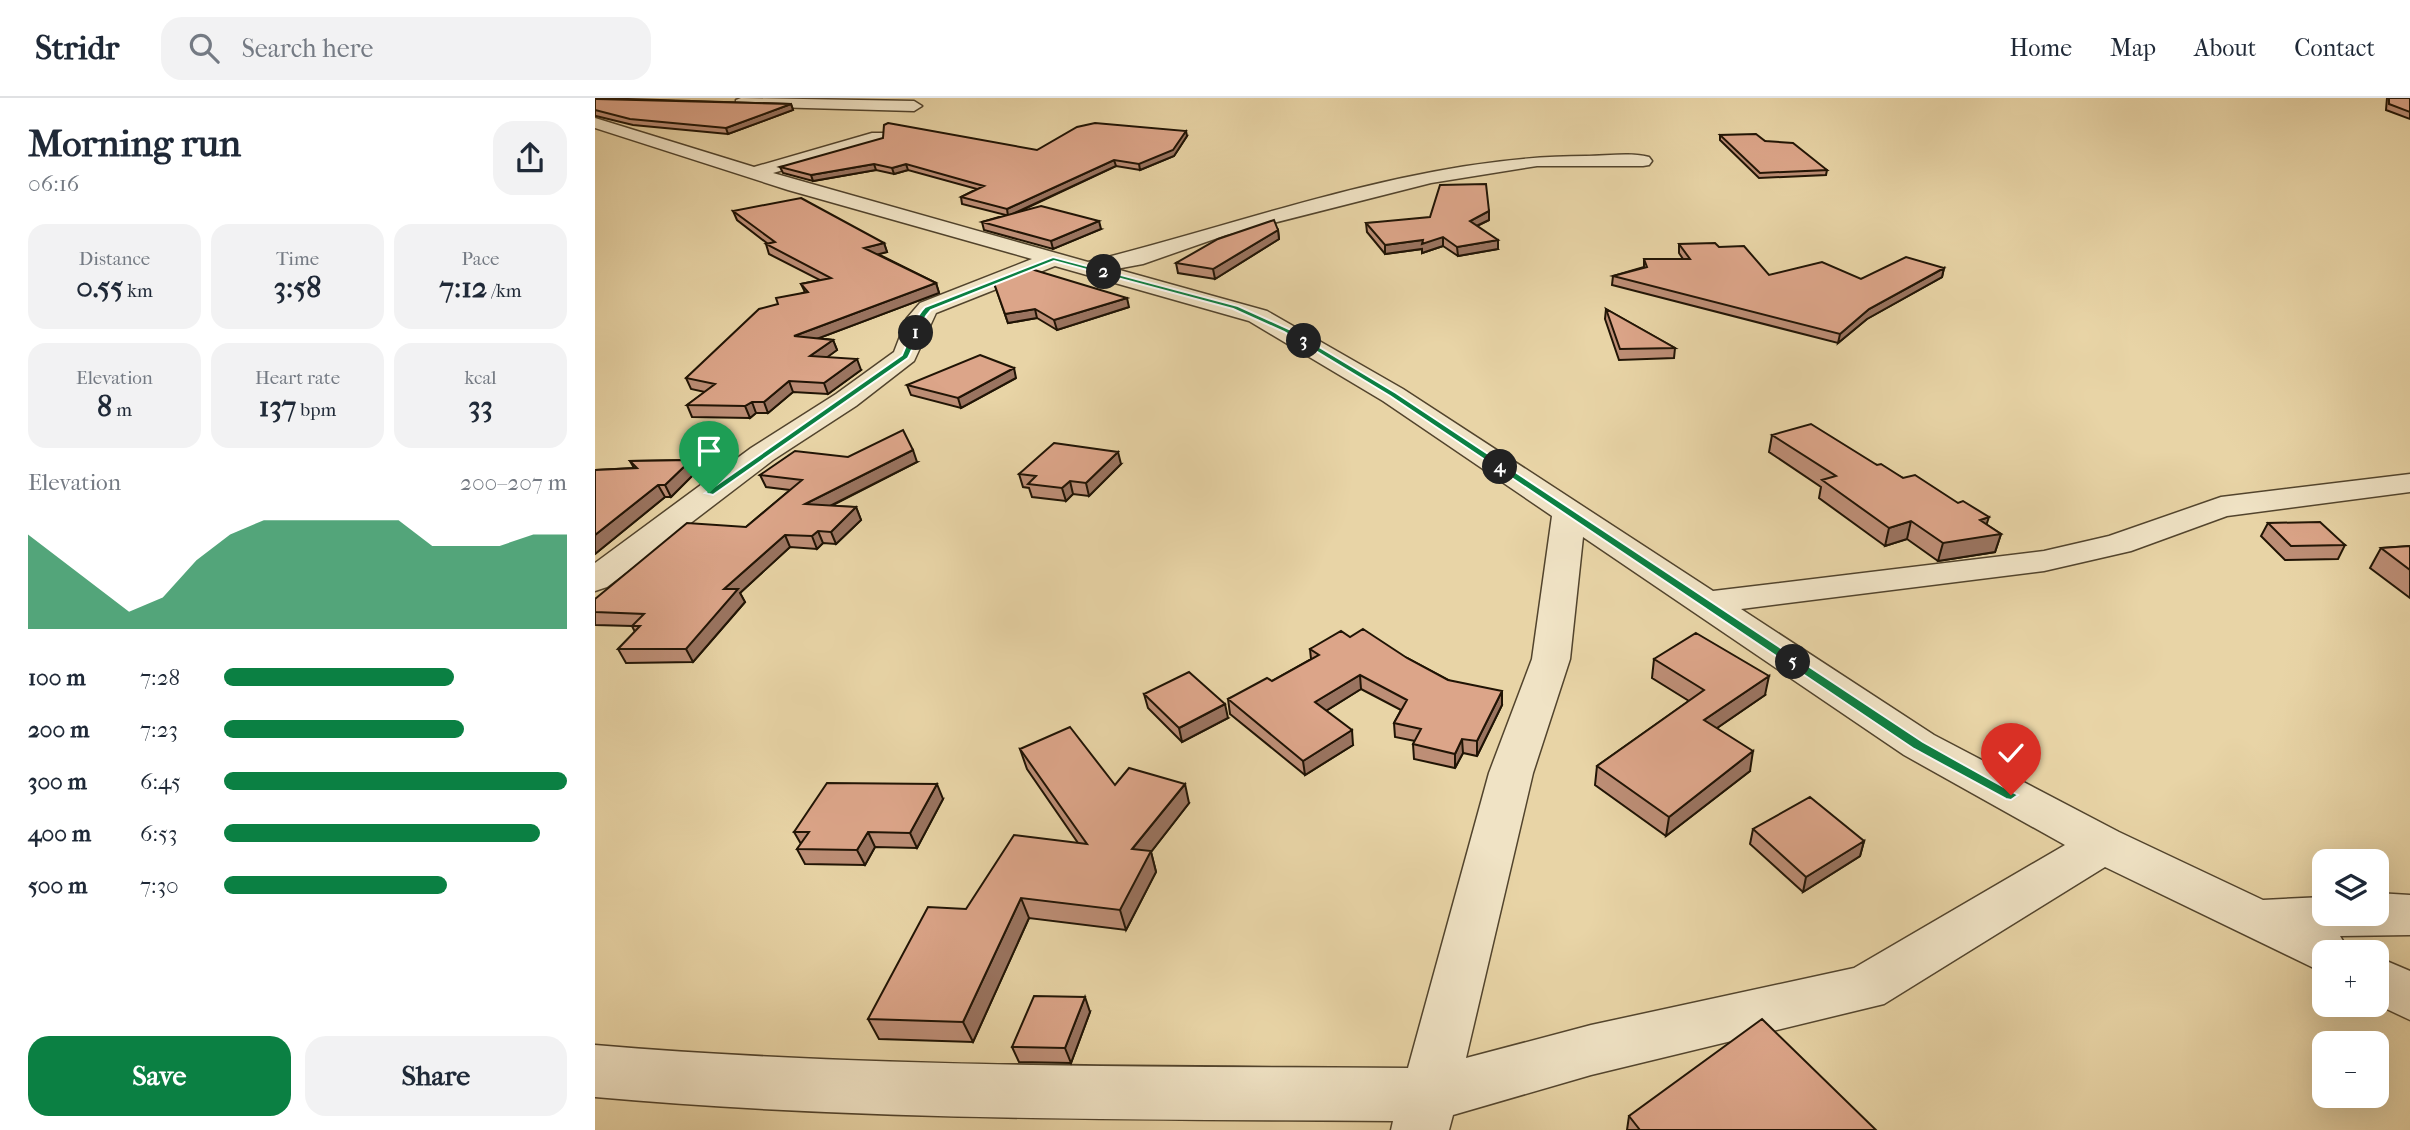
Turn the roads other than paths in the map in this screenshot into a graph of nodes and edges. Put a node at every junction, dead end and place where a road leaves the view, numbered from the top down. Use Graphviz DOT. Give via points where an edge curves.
graph roads {
  1 [pos="729,103"];
  2 [pos="914,106"];
  3 [pos="595,123"];
  4 [pos="878,137"];
  5 [pos="1643,161"];
  6 [pos="754,173"];
  7 [pos="1053,259"];
  8 [pos="1092,268"];
  9 [pos="2410,483"];
  10 [pos="1569,513"];
  11 [pos="595,580"];
  12 [pos="1702,603"];
  13 [pos="2103,845"];
  14 [pos="2389,914"];
  15 [pos="2410,915"];
  16 [pos="2312,917"];
  17 [pos="2262,920"];
  18 [pos="2312,945"];
  19 [pos="2389,986"];
  20 [pos="2410,997"];
  21 [pos="595,1071"];
  22 [pos="1425,1112"];
  1 -- 2 [label="street"];
  3 -- 6 [label="street"];
  4 -- 6 [label="street"];
  5 -- 8 [label="street" via="1537,161 1431,178"];
  6 -- 7 [label="street"];
  7 -- 8 [label="street"];
  7 -- 11 [label="street" via="928,308 919,318 905,356 762,454"];
  8 -- 10 [label="street" via="1267,321 1393,395"];
  9 -- 12 [label="street" via="2221,507 2119,544 2044,561"];
  10 -- 12 [label="street"];
  10 -- 22 [label="street" via="1551,659 1511,773"];
  12 -- 13 [label="street" via="1919,745"];
  13 -- 17 [label="street"];
  13 -- 22 [label="street" via="1865,988 1591,1050"];
  14 -- 15 [label="street"];
  16 -- 17 [label="street"];
  17 -- 18 [label="street"];
  19 -- 20 [label="street"];
  21 -- 22 [label="street" via="696,1080"];
}
